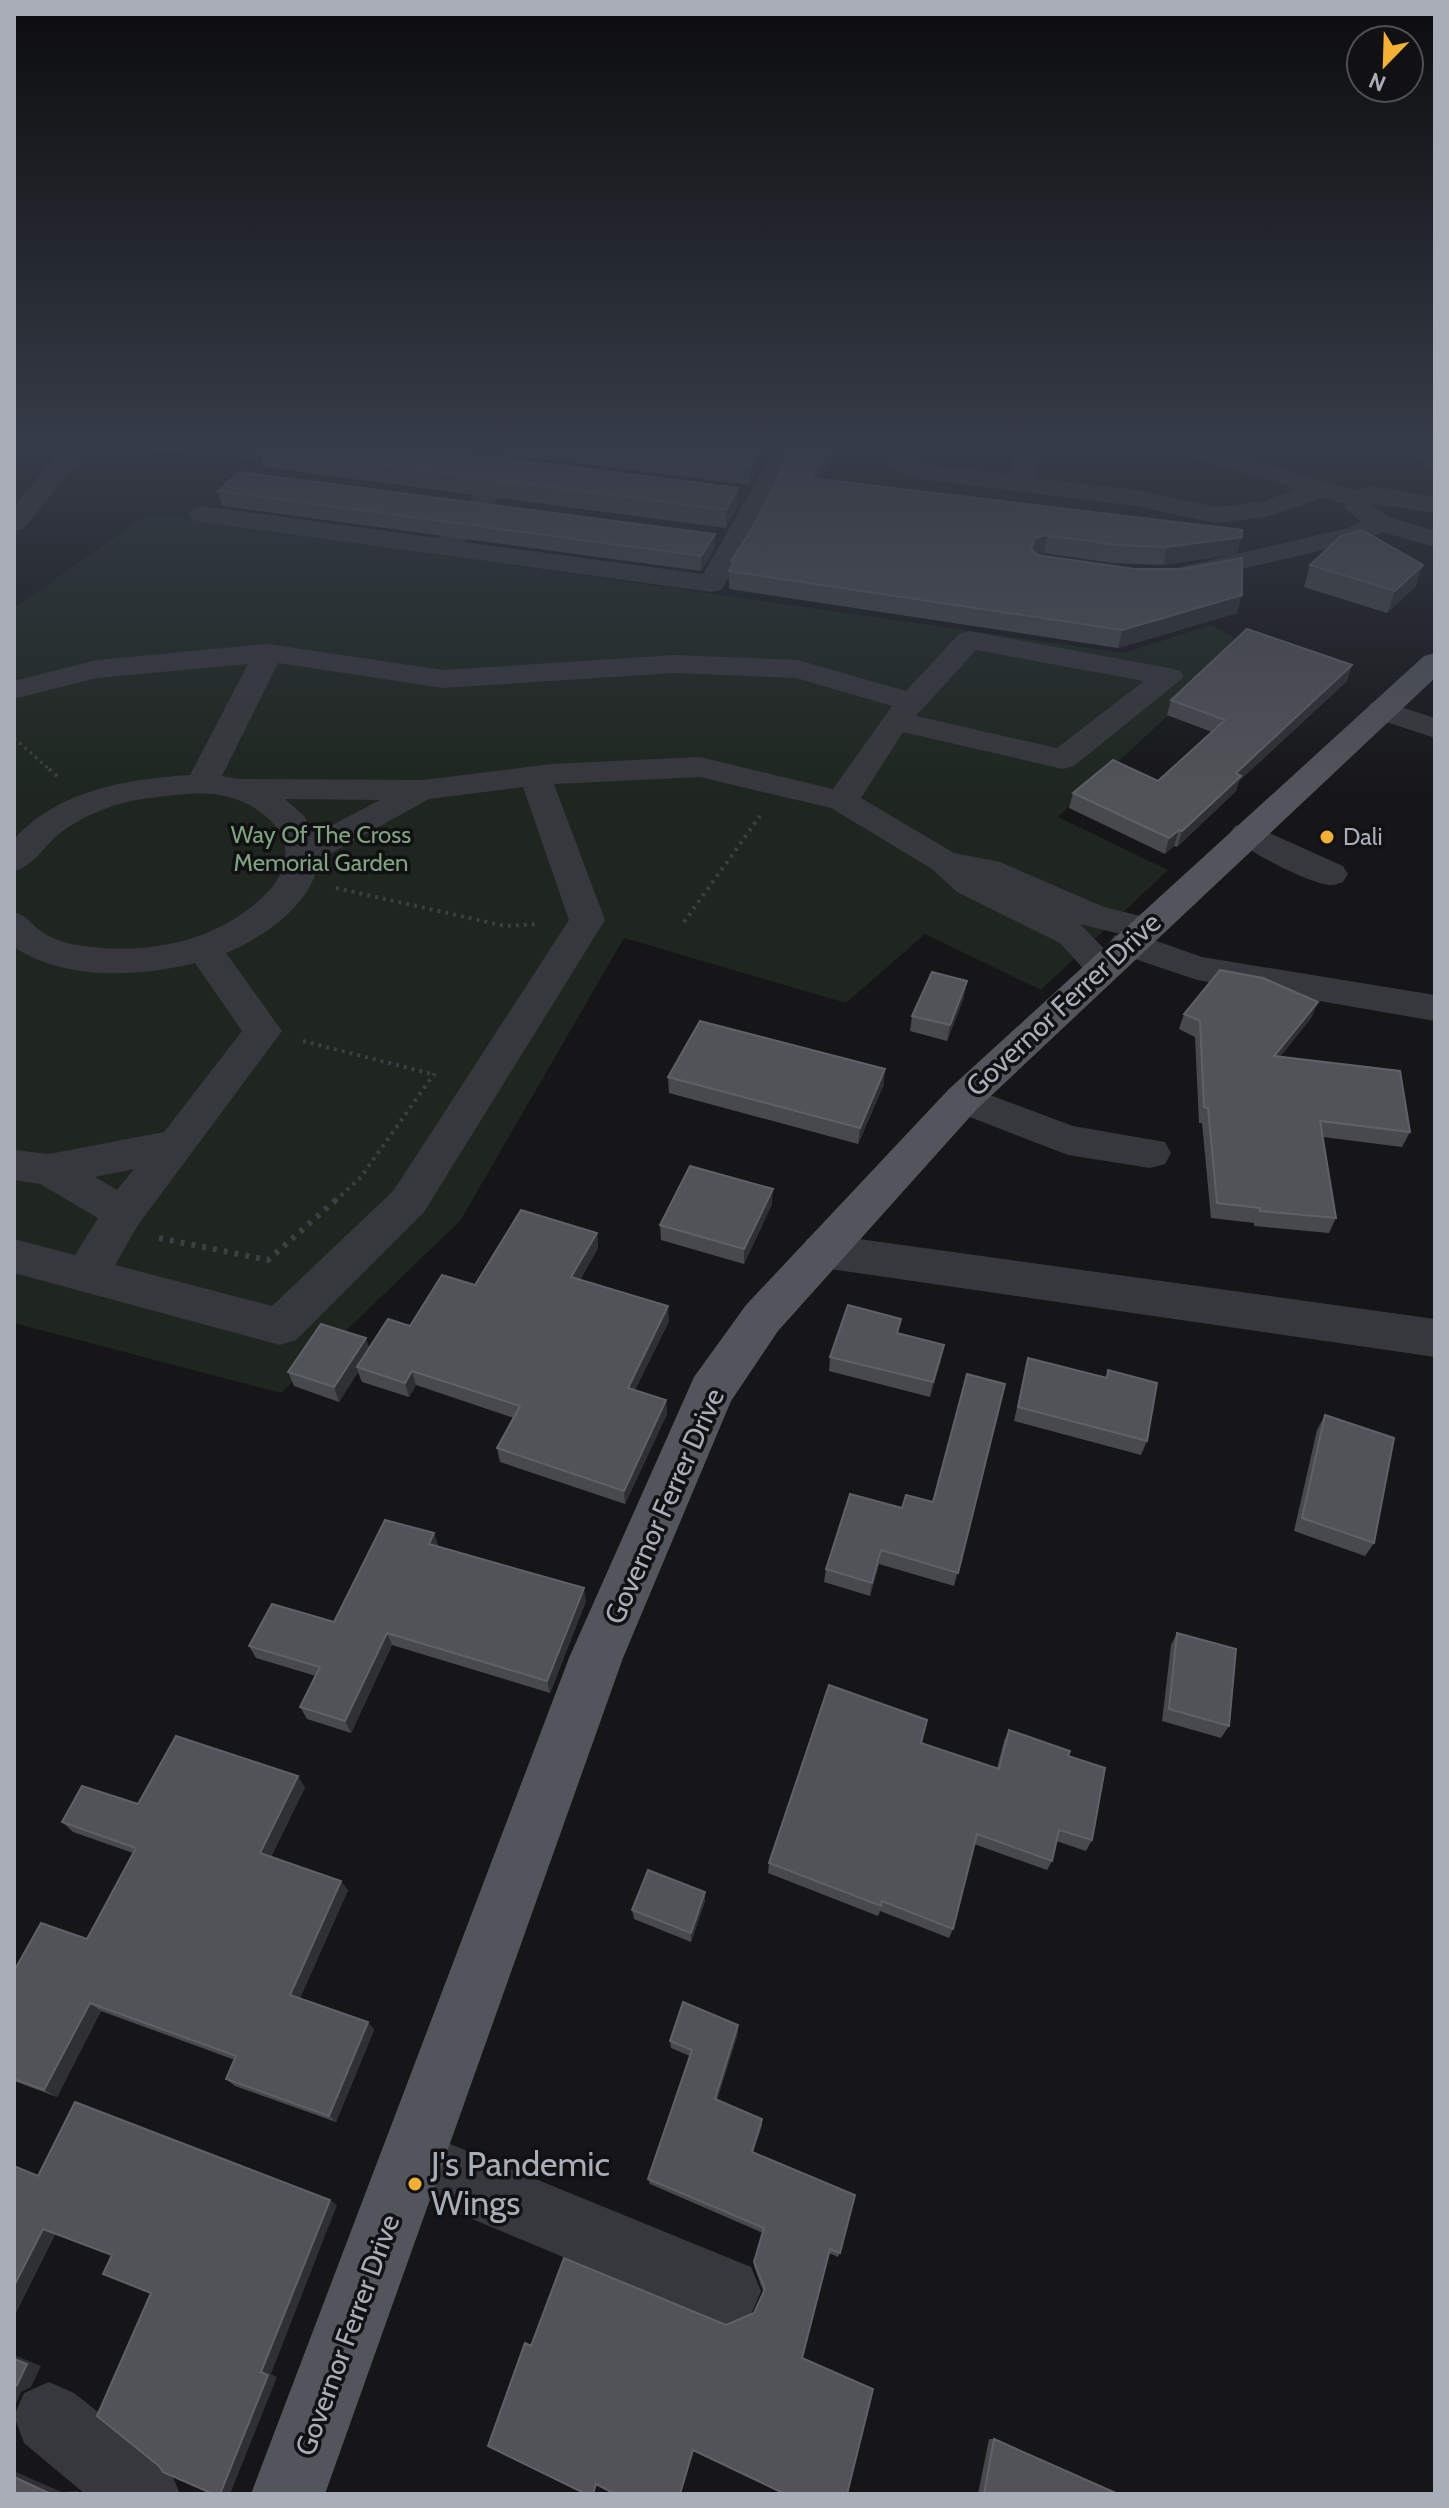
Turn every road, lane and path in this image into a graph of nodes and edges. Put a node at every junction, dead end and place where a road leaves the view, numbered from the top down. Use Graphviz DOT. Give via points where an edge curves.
graph roads {
  1 [pos="536,561"];
  2 [pos="726,561"];
  3 [pos="1250,561"];
  4 [pos="1152,577"];
  5 [pos="268,653"];
  6 [pos="1430,673"];
  7 [pos="14,690"];
  8 [pos="1382,710"];
  9 [pos="904,712"];
  10 [pos="1435,729"];
  11 [pos="14,738"];
  12 [pos="535,776"];
  13 [pos="202,783"];
  14 [pos="782,785"];
  15 [pos="239,789"];
  16 [pos="423,790"];
  17 [pos="842,801"];
  18 [pos="87,803"];
  19 [pos="1247,833"];
  20 [pos="14,860"];
  21 [pos="944,862"];
  22 [pos="300,867"];
  23 [pos="1331,874"];
  24 [pos="587,920"];
  25 [pos="684,922"];
  26 [pos="14,924"];
  27 [pos="1125,946"];
  28 [pos="203,948"];
  29 [pos="1435,1008"];
  30 [pos="263,1031"];
  31 [pos="434,1074"];
  32 [pos="482,1086"];
  33 [pos="963,1099"];
  34 [pos="177,1145"];
  35 [pos="1150,1153"];
  36 [pos="32,1167"];
  37 [pos="119,1221"];
  38 [pos="823,1251"];
  39 [pos="14,1256"];
  40 [pos="86,1276"];
  41 [pos="1435,1338"];
  42 [pos="411,2161"];
  43 [pos="727,2291"];
  44 [pos="49,2418"];
  45 [pos="143,2494"];
  46 [pos="288,2494"];
  1 -- 2 [label="street" via="711,584"];
  3 -- 4 [label="street"];
  5 -- 7 [label="street" via="97,669"];
  5 -- 9 [label="street" via="443,679 675,664 798,669"];
  5 -- 13 [label="street"];
  6 -- 8 [label="main road, Governor Ferrer Drive"];
  8 -- 10 [label="street"];
  8 -- 19 [label="main road, Governor Ferrer Drive"];
  9 -- 9 [label="street" via="969,640 1169,677 1063,759"];
  9 -- 17 [label="street"];
  11 -- 18 [label="path"];
  12 -- 14 [label="street" via="700,767"];
  12 -- 16 [label="street"];
  12 -- 24 [label="street"];
  13 -- 15 [label="street"];
  13 -- 18 [label="street" via="132,789"];
  14 -- 17 [label="street"];
  14 -- 25 [label="path"];
  15 -- 16 [label="street"];
  15 -- 22 [label="street" via="274,804 294,823 300,835"];
  16 -- 22 [label="street"];
  17 -- 21 [label="street"];
  18 -- 20 [label="street" via="35,834"];
  19 -- 23 [label="street"];
  19 -- 27 [label="main road, Governor Ferrer Drive"];
  21 -- 27 [label="street" via="969,884 1073,935"];
  21 -- 27 [label="street" via="988,870 1093,916"];
  22 -- 24 [label="path" via="505,926"];
  22 -- 28 [label="street" via="278,904 245,929"];
  24 -- 32 [label="street"];
  26 -- 28 [label="street" via="36,944 60,954 114,963"];
  27 -- 29 [label="street" via="1197,968"];
  27 -- 33 [label="main road, Governor Ferrer Drive"];
  28 -- 30 [label="street"];
  30 -- 31 [label="path"];
  30 -- 34 [label="street"];
  31 -- 32 [label="path"];
  31 -- 37 [label="path" via="361,1177 268,1260"];
  32 -- 40 [label="street" via="409,1201 280,1327"];
  33 -- 35 [label="street" via="1068,1140"];
  33 -- 38 [label="main road, Governor Ferrer Drive"];
  34 -- 36 [label="street"];
  34 -- 37 [label="street"];
  36 -- 37 [label="street"];
  37 -- 40 [label="street"];
  38 -- 41 [label="street"];
  38 -- 42 [label="main road, Governor Ferrer Drive" via="762,1318 711,1391 596,1658"];
  39 -- 40 [label="street"];
  42 -- 43 [label="street"];
  42 -- 46 [label="main road, Governor Ferrer Drive"];
  44 -- 45 [label="street"];
}
